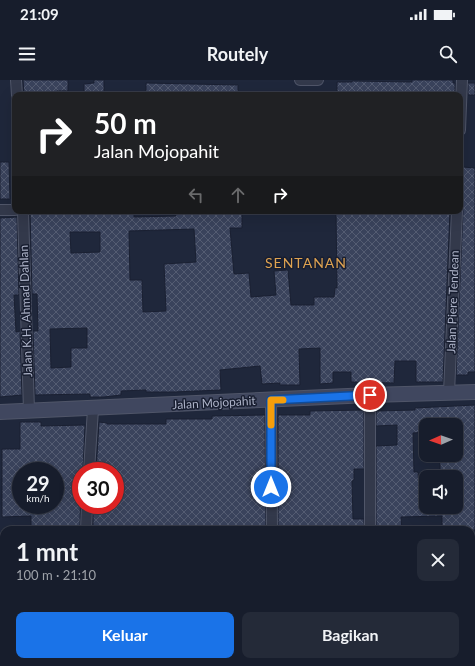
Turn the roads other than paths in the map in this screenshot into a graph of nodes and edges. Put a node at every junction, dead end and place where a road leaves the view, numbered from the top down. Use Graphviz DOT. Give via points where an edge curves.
graph roads {
  1 [pos="16,80"];
  2 [pos="300,80"];
  3 [pos="311,80"];
  4 [pos="318,80"];
  5 [pos="462,80"];
  6 [pos="17,92"];
  7 [pos="462,92"];
  8 [pos="0,210"];
  9 [pos="12,210"];
  10 [pos="23,214"];
  11 [pos="457,214"];
  12 [pos="475,392"];
  13 [pos="449,393"];
  14 [pos="370,395"];
  15 [pos="271,400"];
  16 [pos="93,409"];
  17 [pos="28,411"];
  18 [pos="0,412"];
  19 [pos="90,462"];
  20 [pos="87,514"];
  21 [pos="86,526"];
  22 [pos="272,526"];
  23 [pos="370,526"];
  1 -- 6 [label="street"];
  2 -- 3 [label="street"];
  3 -- 4 [label="street"];
  5 -- 7 [label="street"];
  8 -- 9 [label="street"];
  10 -- 17 [label="street, Jalan K.H. Ahmad Dahlan"];
  11 -- 13 [label="street, Jalan Piere Tendean"];
  12 -- 13 [label="main road, Jalan Mojopahit"];
  13 -- 14 [label="main road, Jalan Mojopahit"];
  14 -- 15 [label="main road, Jalan Mojopahit"];
  14 -- 23 [label="street"];
  15 -- 16 [label="main road, Jalan Mojopahit"];
  15 -- 22 [label="street"];
  16 -- 17 [label="main road, Jalan Mojopahit"];
  16 -- 19 [label="street"];
  17 -- 18 [label="main road, Jalan Mojopahit"];
  20 -- 21 [label="street"];
}
